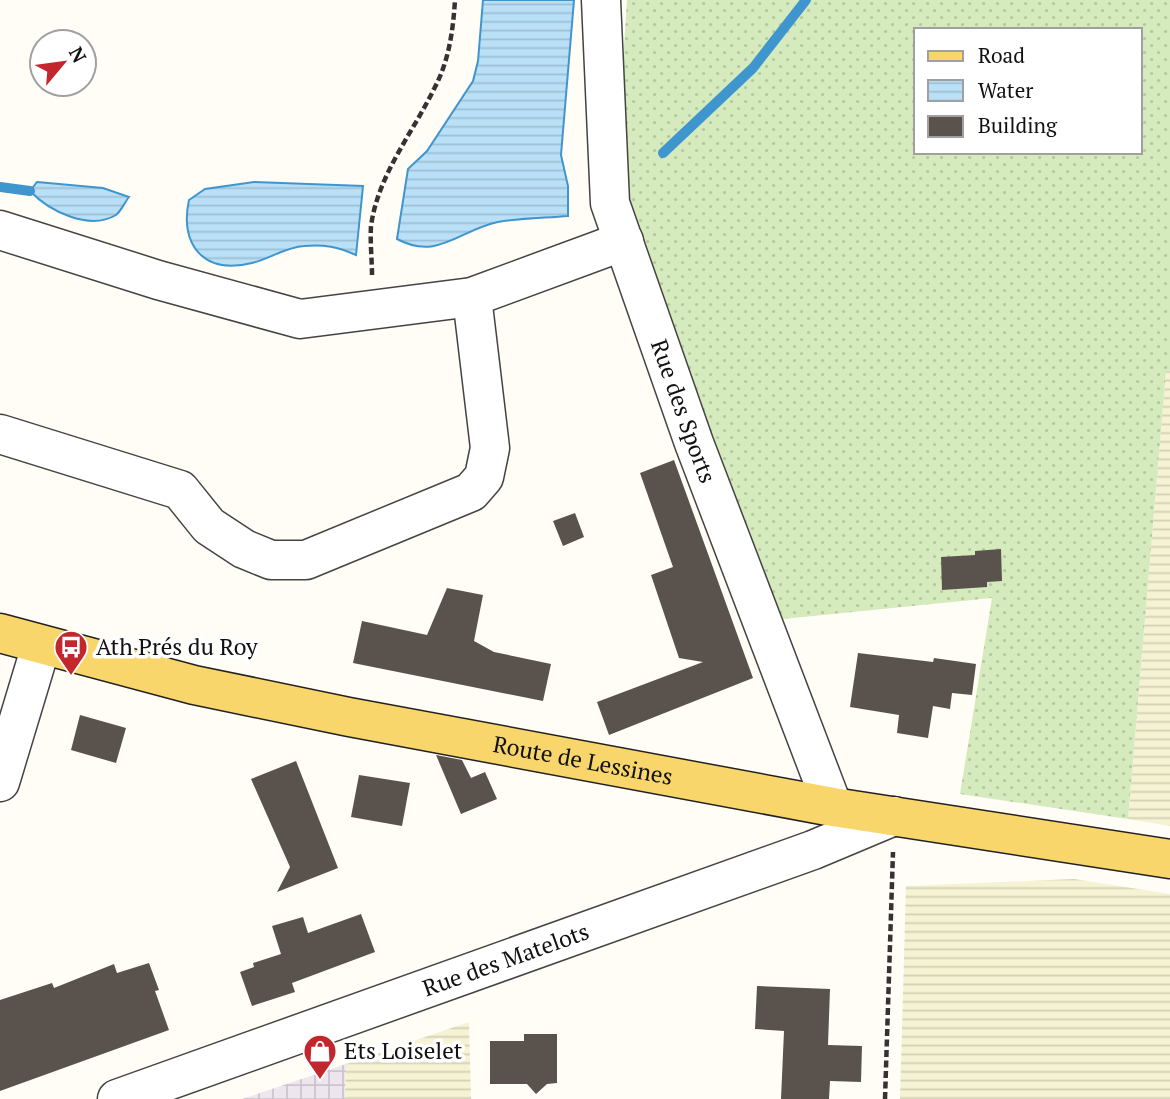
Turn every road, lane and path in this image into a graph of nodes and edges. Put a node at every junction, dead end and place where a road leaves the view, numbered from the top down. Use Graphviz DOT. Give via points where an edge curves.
graph roads {
  1 [pos="455,0"];
  2 [pos="601,0"];
  3 [pos="0,230"];
  4 [pos="624,241"];
  5 [pos="383,278"];
  6 [pos="472,297"];
  7 [pos="0,434"];
  8 [pos="0,633"];
  9 [pos="41,646"];
  10 [pos="0,782"];
  11 [pos="833,807"];
  12 [pos="894,816"];
  13 [pos="1170,859"];
  14 [pos="117,1099"];
  15 [pos="885,1099"];
  1 -- 5 [label="path" via="445,62 388,172 372,226 372,278"];
  2 -- 4 [label="street, Rue des Sports" via="610,203"];
  3 -- 6 [label="street" via="300,319"];
  4 -- 6 [label="street"];
  4 -- 11 [label="street, Rue des Sports" via="694,443"];
  6 -- 7 [label="street" via="490,448 484,477 471,492 306,560 271,560 244,549 209,526 180,490"];
  8 -- 9 [label="main road, Route de Lessines"];
  9 -- 10 [label="street"];
  9 -- 11 [label="main road, Route de Lessines" via="336,715"];
  11 -- 12 [label="main road, Route de Lessines"];
  12 -- 13 [label="main road, Route de Lessines"];
  12 -- 14 [label="street, Rue des Matelots" via="813,850"];
  12 -- 15 [label="path"];
}
